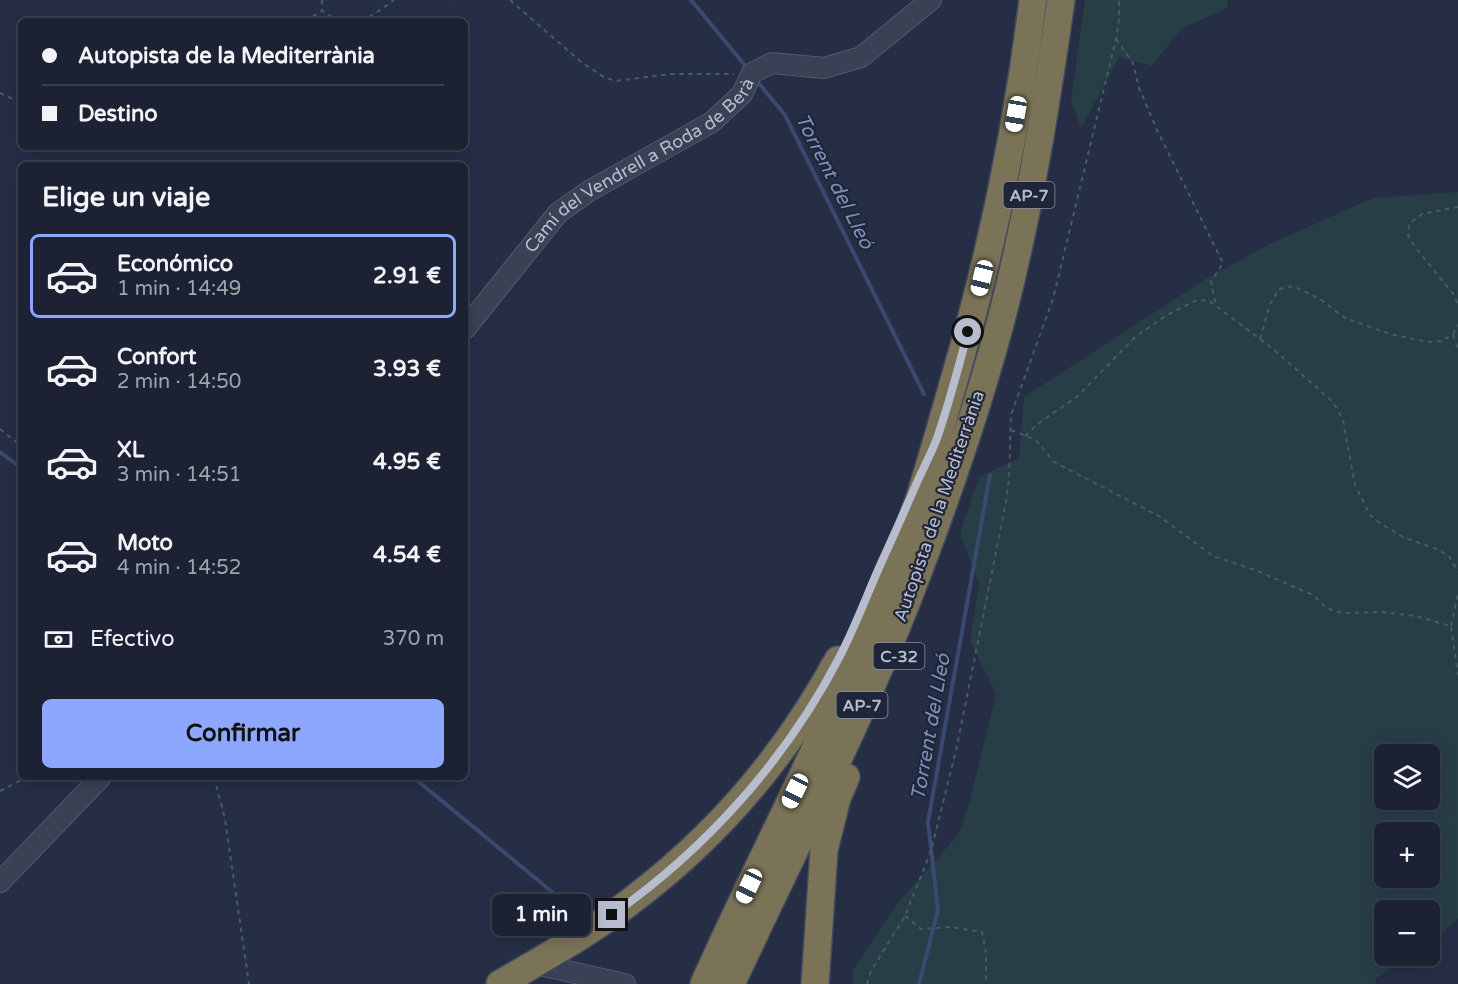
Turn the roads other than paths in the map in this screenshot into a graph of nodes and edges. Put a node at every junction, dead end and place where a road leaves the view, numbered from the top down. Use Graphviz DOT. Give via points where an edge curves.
graph roads {
  1 [pos="931,0"];
  2 [pos="1033,0"];
  3 [pos="1060,7"];
  4 [pos="468,325"];
  5 [pos="936,441"];
  6 [pos="98,780"];
  7 [pos="0,882"];
  8 [pos="535,964"];
  9 [pos="584,980"];
  10 [pos="500,984"];
  11 [pos="626,984"];
  12 [pos="704,984"];
  13 [pos="731,984"];
  14 [pos="815,984"];
  1 -- 4 [label="street, Camí del Vendrell a Roda de Berà" via="861,57 824,68 772,63 752,73 742,94 712,122 589,191 558,213"];
  2 -- 5 [label="highway, Autopista de la Mediterrània / AP-7" via="1001,197 972,318"];
  3 -- 13 [label="highway, Autopista de la Mediterrània / AP-7" via="1017,249 997,335 958,461 886,653"];
  3 -- 14 [label="highway, C-32" via="1058,113 1015,317 992,400 923,600 837,798 824,850"];
  5 -- 8 [label="highway, C-32" via="840,656 784,746 731,811 675,866 620,910"];
  5 -- 12 [label="highway, Autopista de la Mediterrània / AP-7" via="918,501 873,619"];
  6 -- 7 [label="street"];
  8 -- 9 [label="street"];
  8 -- 10 [label="highway, C-32"];
  9 -- 11 [label="street"];
}
